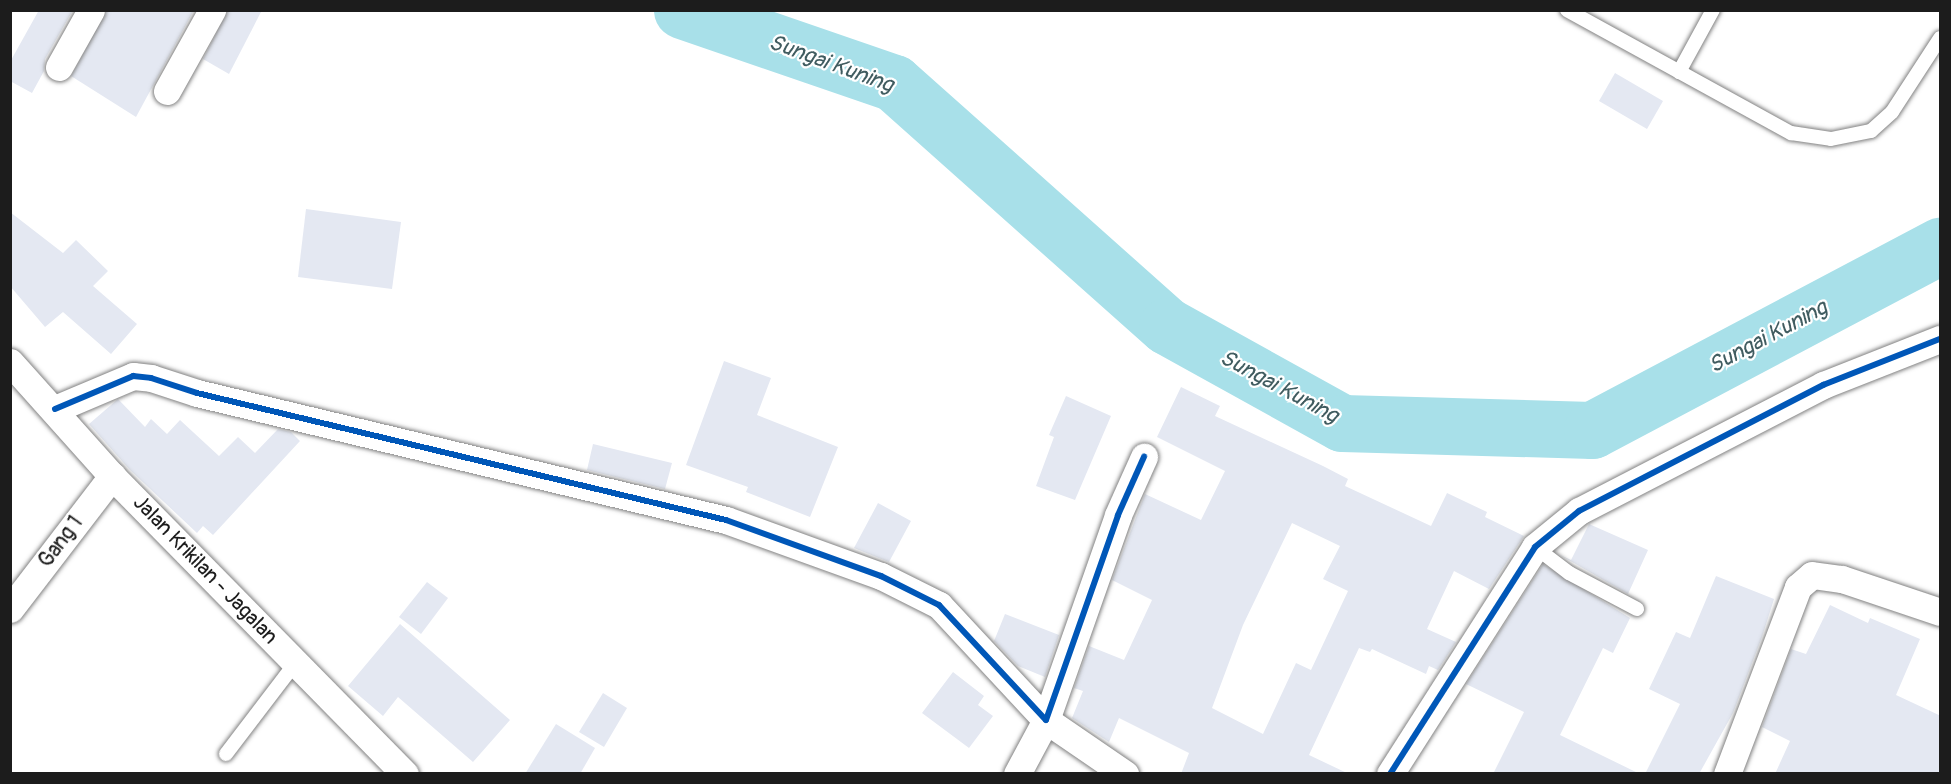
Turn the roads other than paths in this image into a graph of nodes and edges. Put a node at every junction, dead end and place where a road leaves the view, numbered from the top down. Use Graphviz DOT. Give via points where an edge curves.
graph roads {
  1 [pos="91,10"];
  2 [pos="212,10"];
  3 [pos="1567,10"];
  4 [pos="1713,10"];
  5 [pos="1941,38"];
  6 [pos="59,67"];
  7 [pos="1679,72"];
  8 [pos="167,90"];
  9 [pos="1941,339"];
  10 [pos="10,362"];
  11 [pos="55,409"];
  12 [pos="1144,457"];
  13 [pos="112,476"];
  14 [pos="1535,547"];
  15 [pos="10,609"];
  16 [pos="1637,609"];
  17 [pos="1941,612"];
  18 [pos="296,662"];
  19 [pos="1046,720"];
  20 [pos="226,754"];
  21 [pos="405,774"];
  22 [pos="1017,774"];
  23 [pos="1125,774"];
  24 [pos="1389,774"];
  25 [pos="1726,774"];
  1 -- 6 [label="street"];
  2 -- 8 [label="street"];
  3 -- 7 [label="lane"];
  4 -- 7 [label="lane"];
  5 -- 7 [label="lane" via="1892,112 1871,131 1831,139 1791,133"];
  9 -- 14 [label="street" via="1812,391 1579,511"];
  10 -- 11 [label="street, Jalan Krikilan - Jagalan"];
  11 -- 13 [label="street, Jalan Krikilan - Jagalan"];
  11 -- 19 [label="street" via="124,379 151,378 209,396 726,520 881,576 939,605"];
  12 -- 19 [label="street" via="1118,515"];
  13 -- 15 [label="street, Gang 1"];
  13 -- 18 [label="street, Jalan Krikilan - Jagalan"];
  14 -- 16 [label="lane" via="1569,573"];
  14 -- 24 [label="street"];
  17 -- 25 [label="street" via="1842,579 1812,575 1798,587"];
  18 -- 20 [label="lane"];
  18 -- 21 [label="street, Jalan Krikilan - Jagalan"];
  19 -- 22 [label="street"];
  19 -- 23 [label="street"];
}
